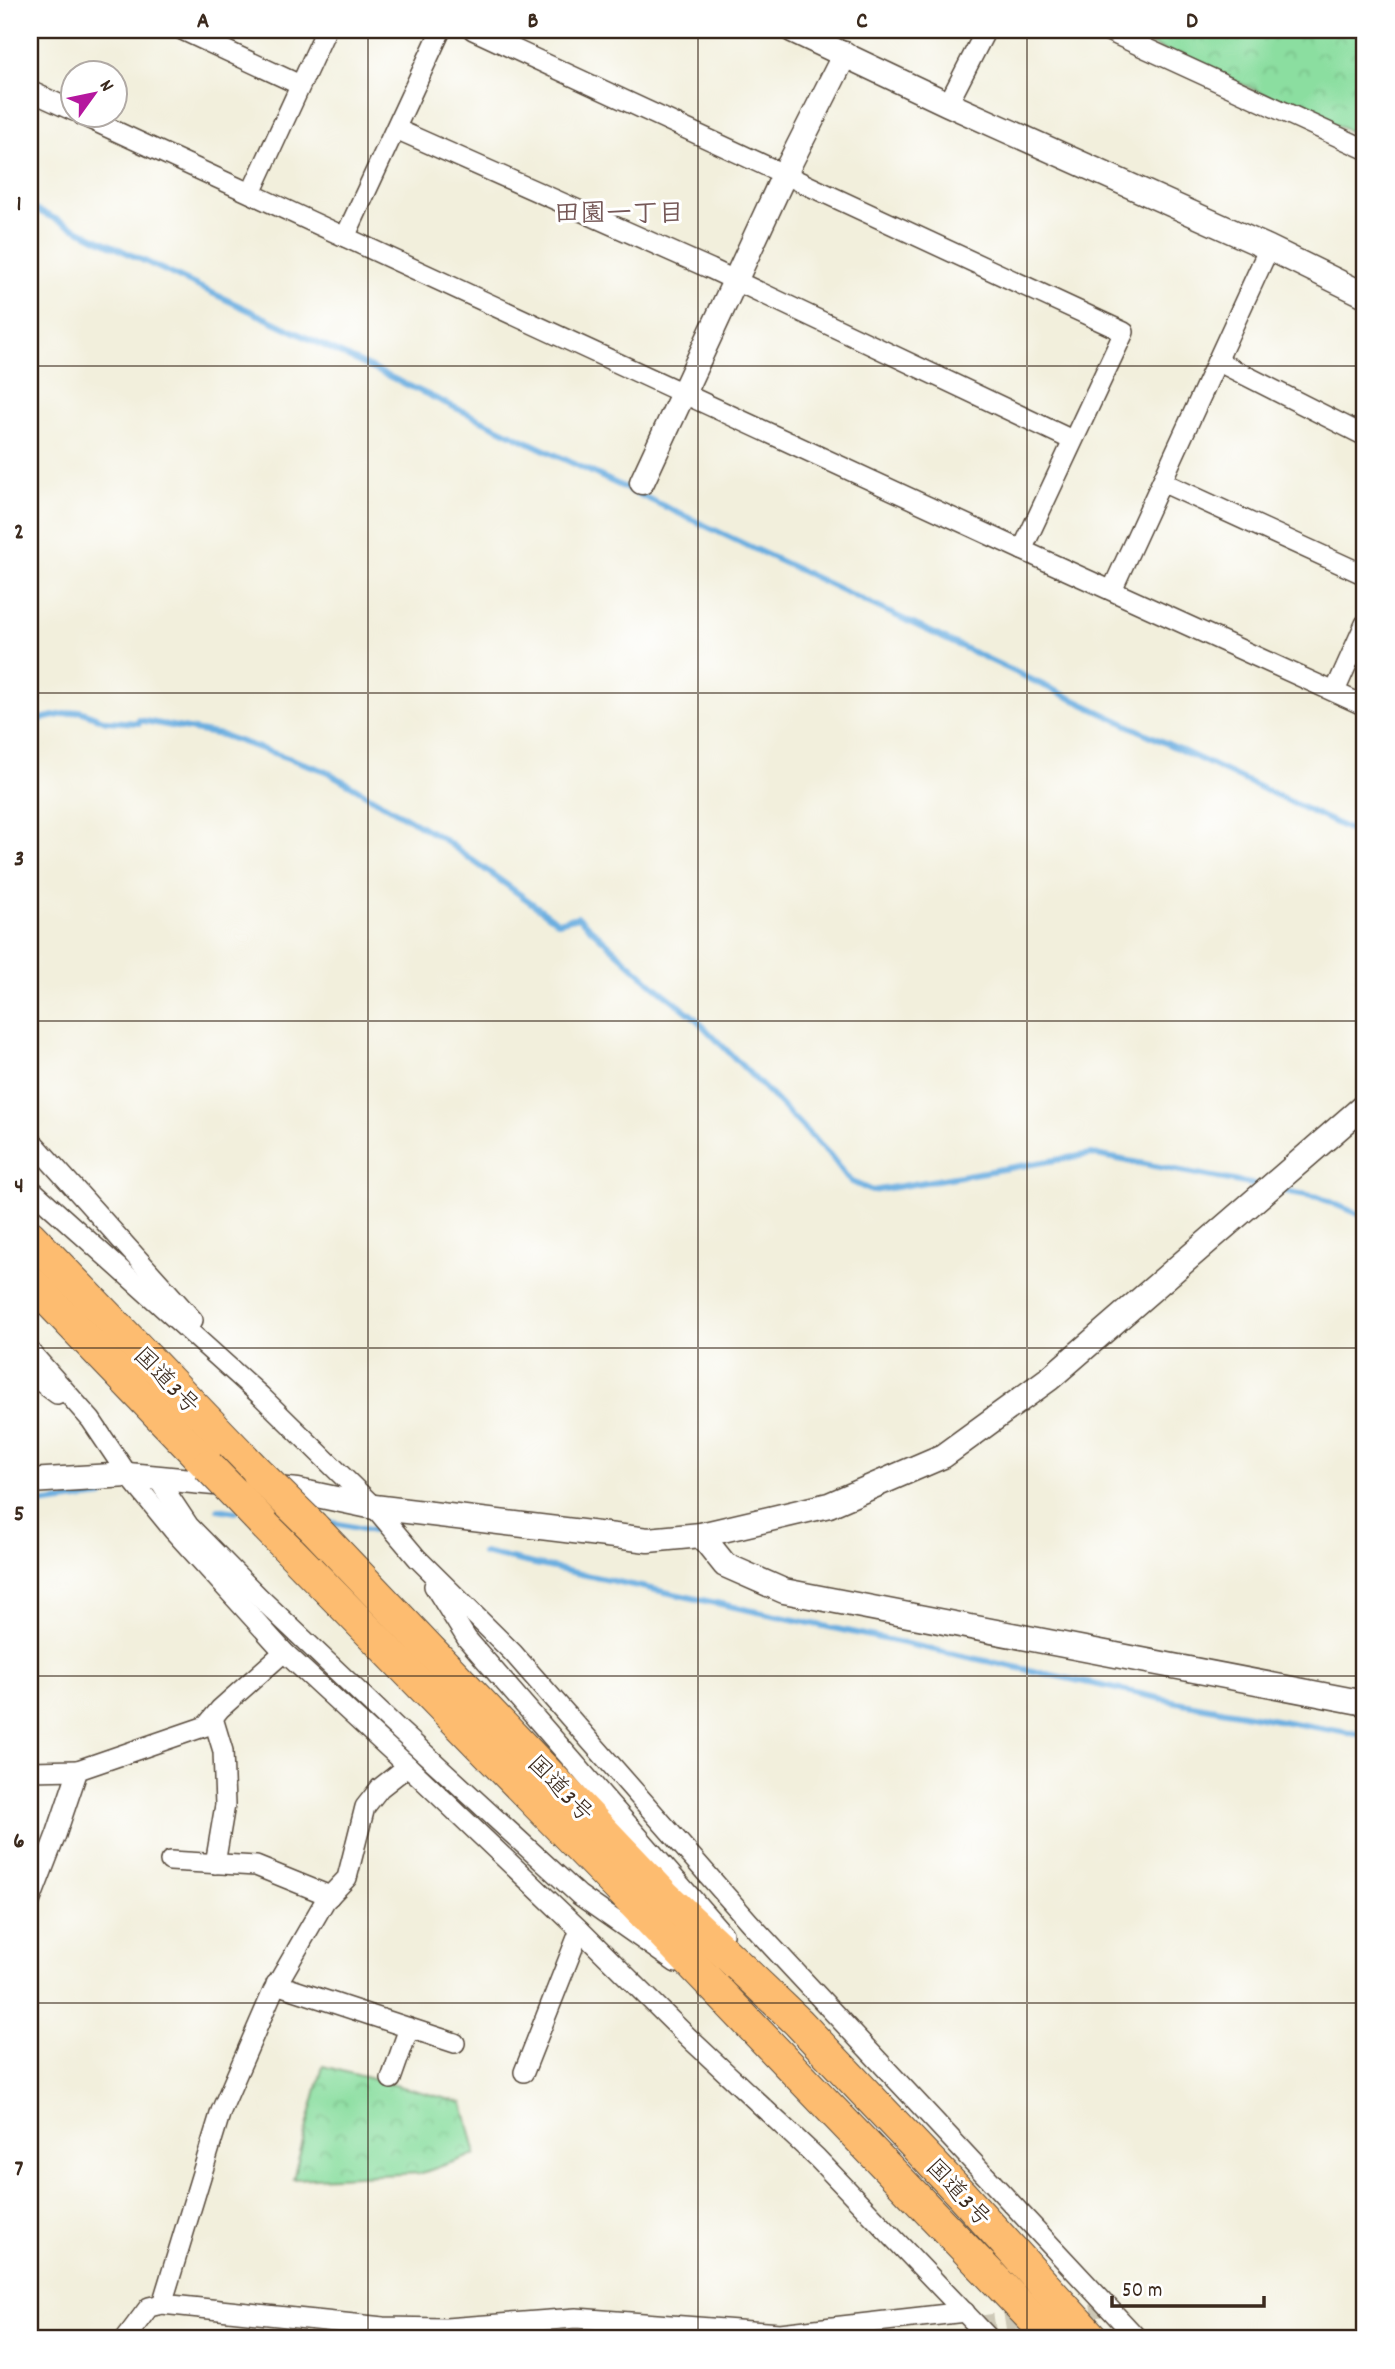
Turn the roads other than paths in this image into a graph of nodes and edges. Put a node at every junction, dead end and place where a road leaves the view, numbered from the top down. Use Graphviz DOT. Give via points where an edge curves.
graph roads {
  1 [pos="182,30"];
  2 [pos="326,30"];
  3 [pos="441,30"];
  4 [pos="473,30"];
  5 [pos="792,30"];
  6 [pos="986,30"];
  7 [pos="1112,31"];
  8 [pos="845,54"];
  9 [pos="300,85"];
  10 [pos="30,91"];
  11 [pos="948,104"];
  12 [pos="60,105"];
  13 [pos="396,129"];
  14 [pos="114,130"];
  15 [pos="1365,149"];
  16 [pos="785,173"];
  17 [pos="251,193"];
  18 [pos="345,237"];
  19 [pos="1269,248"];
  20 [pos="734,281"];
  21 [pos="1365,295"];
  22 [pos="1217,361"];
  23 [pos="682,394"];
  24 [pos="1365,436"];
  25 [pos="1072,440"];
  26 [pos="642,482"];
  27 [pos="1162,482"];
  28 [pos="1022,550"];
  29 [pos="1365,575"];
  30 [pos="1112,590"];
  31 [pos="1365,624"];
  32 [pos="1335,691"];
  33 [pos="1365,706"];
  34 [pos="1365,1105"];
  35 [pos="30,1139"];
  36 [pos="30,1188"];
  37 [pos="30,1236"];
  38 [pos="30,1281"];
  39 [pos="30,1351"];
  40 [pos="30,1374"];
  41 [pos="261,1396"];
  42 [pos="91,1420"];
  43 [pos="128,1475"];
  44 [pos="157,1478"];
  45 [pos="30,1481"];
  46 [pos="374,1507"];
  47 [pos="701,1535"];
  48 [pos="417,1558"];
  49 [pos="284,1652"];
  50 [pos="1365,1703"];
  51 [pos="213,1718"];
  52 [pos="408,1766"];
  53 [pos="30,1770"];
  54 [pos="78,1770"];
  55 [pos="170,1861"];
  56 [pos="215,1864"];
  57 [pos="330,1896"];
  58 [pos="30,1902"];
  59 [pos="580,1930"];
  60 [pos="276,1984"];
  61 [pos="717,1992"];
  62 [pos="798,2022"];
  63 [pos="409,2028"];
  64 [pos="455,2043"];
  65 [pos="524,2072"];
  66 [pos="391,2079"];
  67 [pos="162,2304"];
  68 [pos="965,2312"];
  69 [pos="125,2339"];
  70 [pos="990,2339"];
  71 [pos="1052,2339"];
  72 [pos="1093,2339"];
  73 [pos="1138,2339"];
  1 -- 9 [label="street"];
  2 -- 9 [label="street"];
  3 -- 13 [label="street"];
  4 -- 16 [label="street"];
  5 -- 8 [label="street"];
  6 -- 11 [label="street"];
  7 -- 15 [label="street"];
  8 -- 11 [label="street"];
  8 -- 16 [label="street"];
  9 -- 17 [label="street"];
  10 -- 12 [label="street"];
  11 -- 19 [label="street"];
  13 -- 18 [label="street"];
  13 -- 20 [label="street"];
  14 -- 17 [label="street"];
  16 -- 20 [label="street"];
  16 -- 25 [label="street" via="1124,332"];
  17 -- 18 [label="street"];
  18 -- 23 [label="street"];
  19 -- 21 [label="street"];
  19 -- 22 [label="street"];
  20 -- 23 [label="street"];
  20 -- 25 [label="street"];
  22 -- 24 [label="street"];
  22 -- 27 [label="street"];
  23 -- 26 [label="street"];
  23 -- 28 [label="street"];
  25 -- 28 [label="street"];
  27 -- 29 [label="street"];
  27 -- 30 [label="street"];
  28 -- 30 [label="street"];
  30 -- 32 [label="street"];
  31 -- 32 [label="street"];
  32 -- 33 [label="street"];
  34 -- 47 [label="street" via="1050,1378 943,1456 830,1505"];
  35 -- 41 [label="street"];
  36 -- 41 [label="street"];
  37 -- 62 [label="highway, 国道3号, bridge" via="664,1895"];
  38 -- 61 [label="highway, 国道3号, bridge"];
  39 -- 42 [label="street"];
  40 -- 42 [label="street"];
  41 -- 46 [label="street"];
  42 -- 43 [label="street"];
  43 -- 44 [label="street"];
  43 -- 45 [label="street"];
  43 -- 49 [label="street"];
  44 -- 46 [label="street" via="298,1491"];
  44 -- 61 [label="street" via="189,1526 259,1597 579,1895"];
  46 -- 47 [label="street" via="648,1540"];
  46 -- 48 [label="street"];
  47 -- 50 [label="street" via="725,1565 784,1591"];
  48 -- 62 [label="street" via="467,1639"];
  48 -- 73 [label="street" via="513,1653 750,1923"];
  49 -- 51 [label="street"];
  49 -- 52 [label="street"];
  51 -- 54 [label="street" via="206,1726"];
  51 -- 56 [label="street" via="223,1751 225,1805"];
  52 -- 57 [label="street" via="365,1807 347,1878"];
  52 -- 59 [label="street"];
  53 -- 54 [label="street"];
  54 -- 58 [label="street"];
  55 -- 56 [label="street"];
  56 -- 57 [label="street" via="256,1866"];
  57 -- 60 [label="street"];
  59 -- 65 [label="street"];
  59 -- 68 [label="street" via="817,2158"];
  60 -- 63 [label="street"];
  60 -- 67 [label="street" via="222,2111"];
  61 -- 71 [label="highway, 国道3号"];
  62 -- 72 [label="highway, 国道3号"];
  63 -- 64 [label="street"];
  63 -- 66 [label="street"];
  67 -- 68 [label="street" via="383,2328 576,2318 780,2333"];
  67 -- 69 [label="street" via="149,2307"];
  68 -- 70 [label="street"];
}
